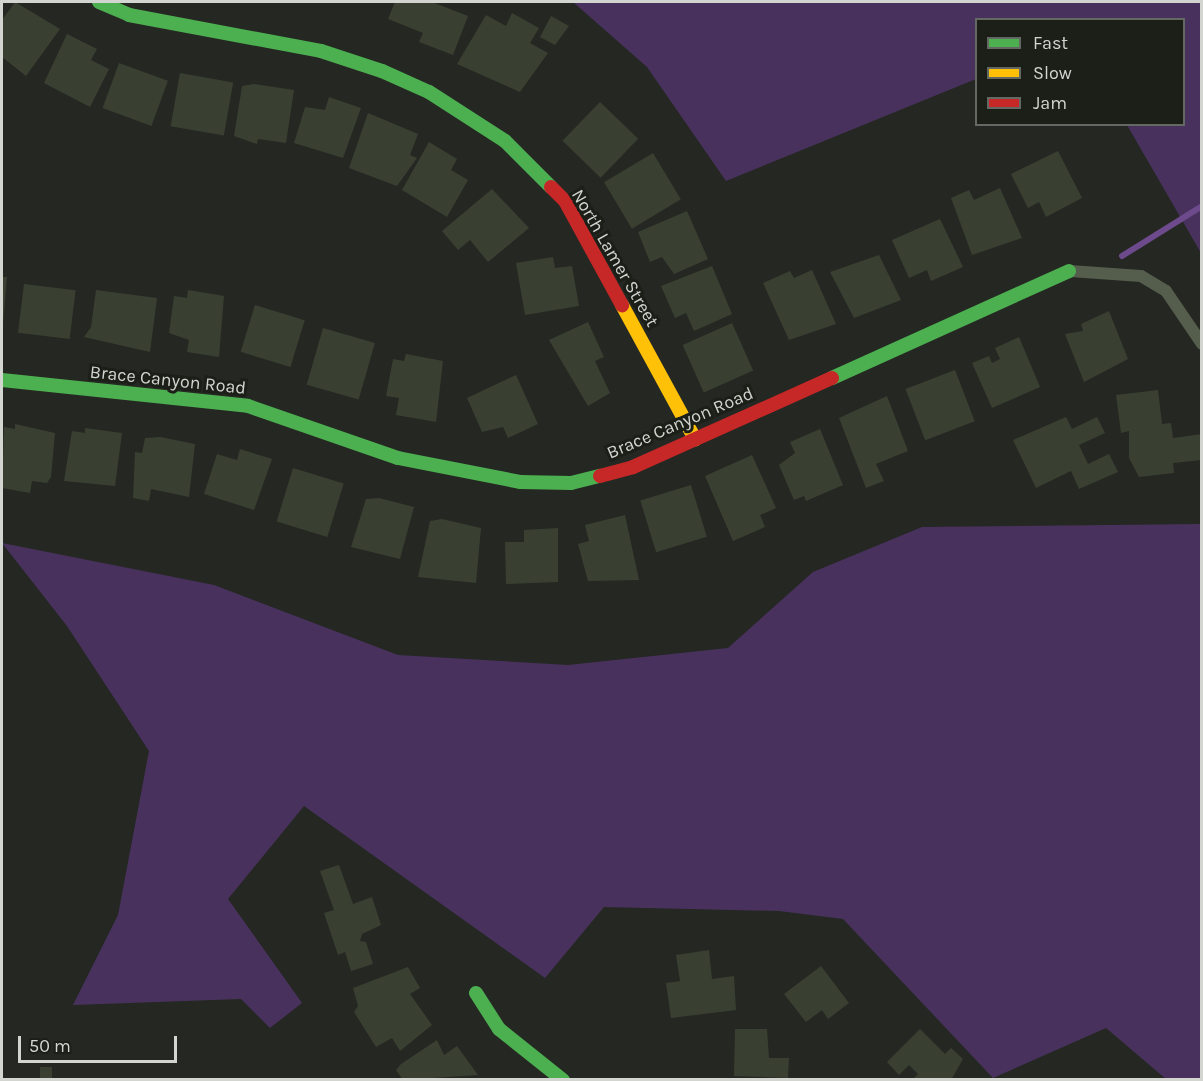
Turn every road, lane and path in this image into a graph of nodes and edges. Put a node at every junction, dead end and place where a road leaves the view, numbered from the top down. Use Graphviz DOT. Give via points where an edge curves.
graph roads {
  1 [pos="99,2"];
  2 [pos="1069,271"];
  3 [pos="1202,344"];
  4 [pos="2,381"];
  5 [pos="695,439"];
  6 [pos="476,993"];
  7 [pos="563,1080"];
  1 -- 5 [label="street, North Lamer Street" via="129,15 321,51 382,71 429,93 505,141 565,201"];
  2 -- 3 [label="lane" via="1141,276 1166,291"];
  2 -- 5 [label="street, Brace Canyon Road"];
  4 -- 5 [label="street, Brace Canyon Road" via="248,406 398,458 520,482 571,483 633,466"];
  6 -- 7 [label="street" via="499,1029"];
}
